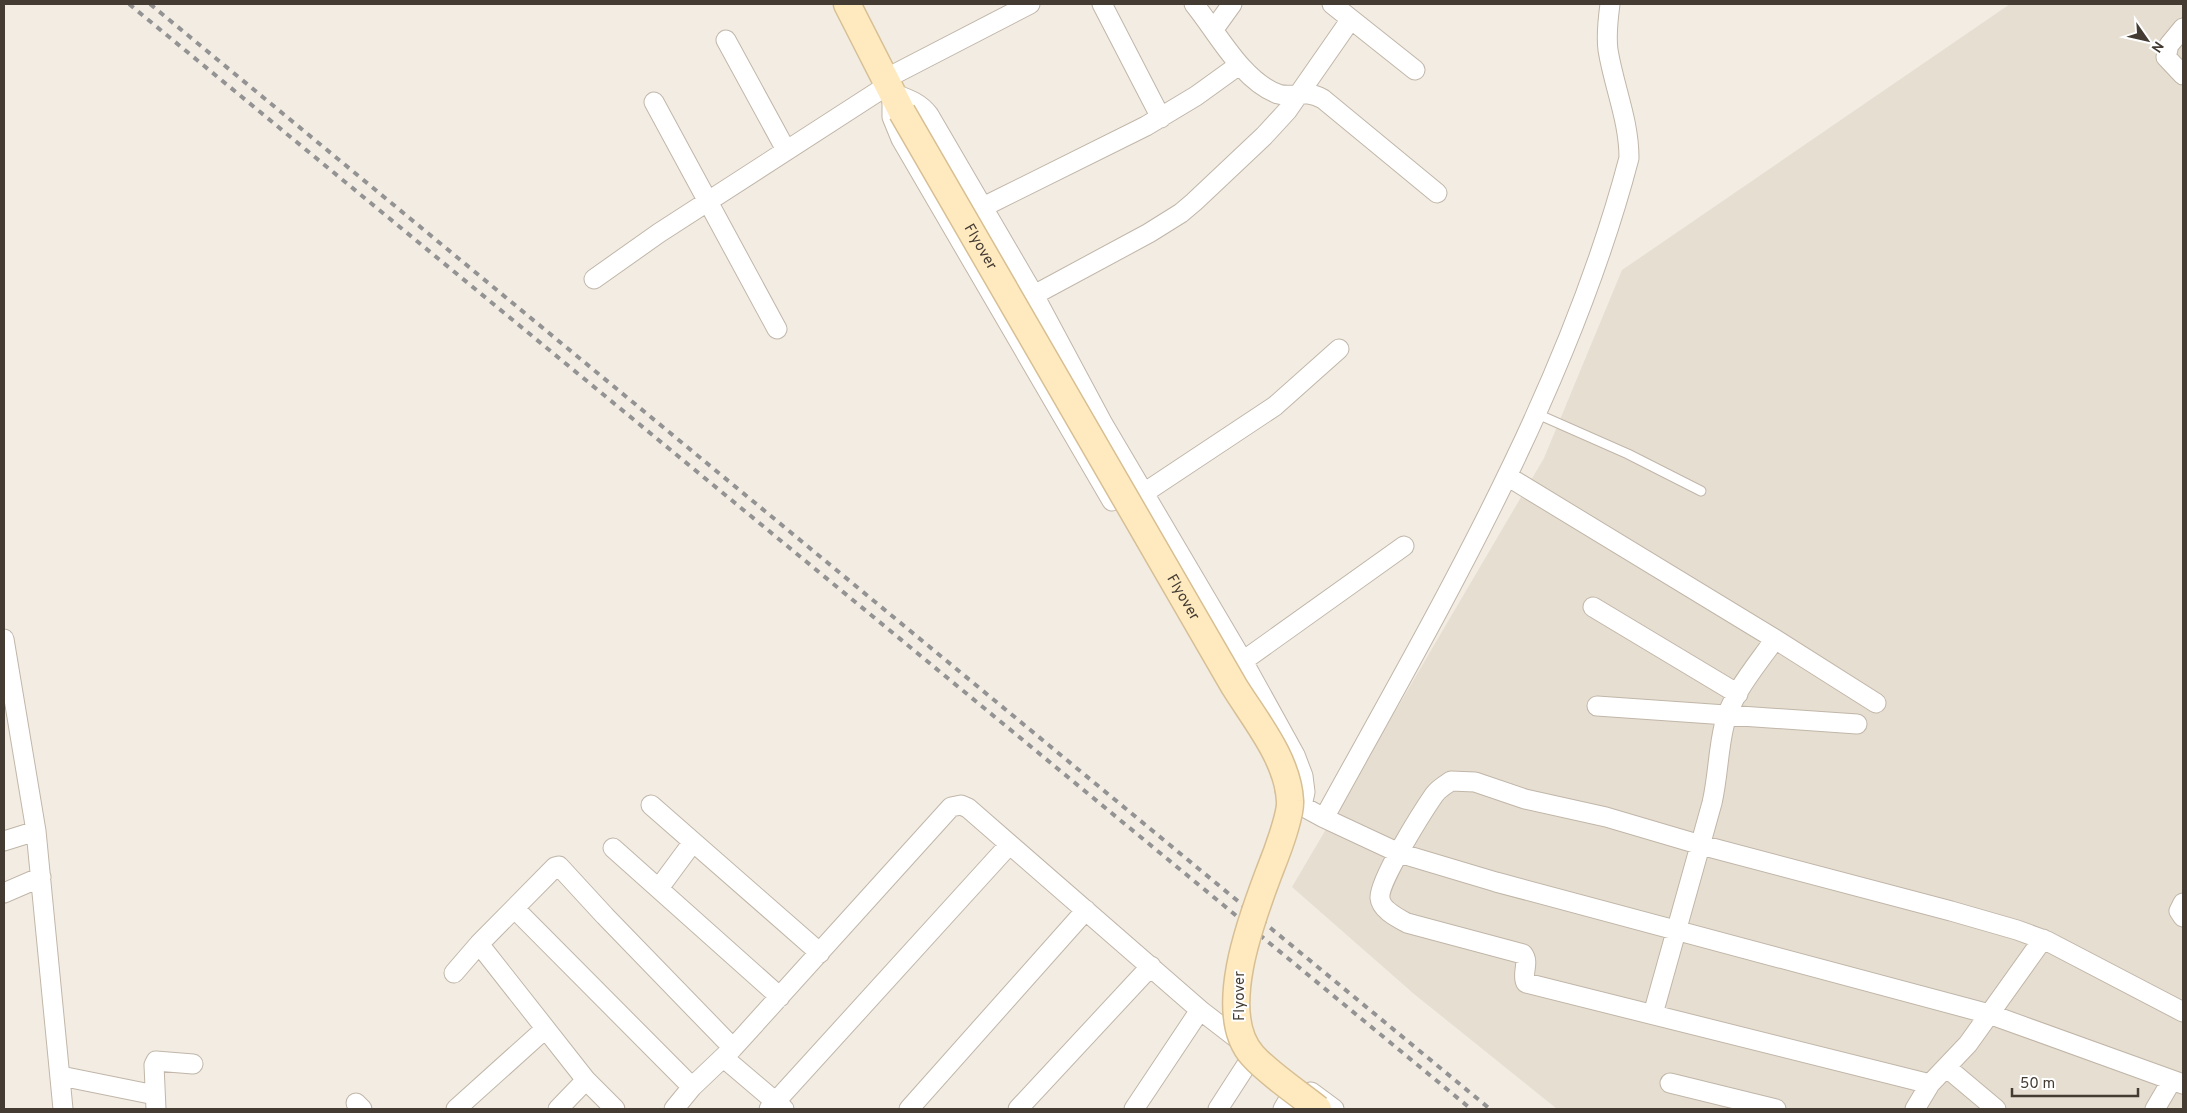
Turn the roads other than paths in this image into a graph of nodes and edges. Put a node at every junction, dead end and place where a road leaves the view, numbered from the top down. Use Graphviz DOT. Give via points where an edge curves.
graph roads {
  1 [pos="1030,4"];
  2 [pos="1102,4"];
  3 [pos="1194,4"];
  4 [pos="1232,4"];
  5 [pos="1332,4"];
  6 [pos="1610,4"];
  7 [pos="847,7"];
  8 [pos="1351,19"];
  9 [pos="2183,28"];
  10 [pos="1214,29"];
  11 [pos="726,40"];
  12 [pos="1239,66"];
  13 [pos="1415,70"];
  14 [pos="2183,75"];
  15 [pos="892,92"];
  16 [pos="1301,93"];
  17 [pos="654,102"];
  18 [pos="1161,118"];
  19 [pos="786,150"];
  20 [pos="1437,193"];
  21 [pos="707,202"];
  22 [pos="983,207"];
  23 [pos="594,278"];
  24 [pos="1034,295"];
  25 [pos="777,329"];
  26 [pos="1339,349"];
  27 [pos="1535,412"];
  28 [pos="1507,476"];
  29 [pos="1701,491"];
  30 [pos="1144,493"];
  31 [pos="1404,546"];
  32 [pos="1593,607"];
  33 [pos="1775,638"];
  34 [pos="4,639"];
  35 [pos="1243,661"];
  36 [pos="1738,694"];
  37 [pos="1876,703"];
  38 [pos="1597,706"];
  39 [pos="1727,715"];
  40 [pos="1857,724"];
  41 [pos="651,806"];
  42 [pos="1302,806"];
  43 [pos="1324,818"];
  44 [pos="36,831"];
  45 [pos="4,841"];
  46 [pos="693,842"];
  47 [pos="1009,845"];
  48 [pos="1701,845"];
  49 [pos="613,848"];
  50 [pos="1399,853"];
  51 [pos="41,877"];
  52 [pos="658,888"];
  53 [pos="4,893"];
  54 [pos="2183,903"];
  55 [pos="514,909"];
  56 [pos="1086,910"];
  57 [pos="2183,917"];
  58 [pos="1677,931"];
  59 [pos="2043,940"];
  60 [pos="479,944"];
  61 [pos="820,953"];
  62 [pos="1151,966"];
  63 [pos="454,973"];
  64 [pos="780,997"];
  65 [pos="1200,1010"];
  66 [pos="2183,1012"];
  67 [pos="1653,1014"];
  68 [pos="1989,1014"];
  69 [pos="544,1029"];
  70 [pos="1228,1033"];
  71 [pos="728,1053"];
  72 [pos="1249,1061"];
  73 [pos="193,1064"];
  74 [pos="1946,1067"];
  75 [pos="61,1076"];
  76 [pos="586,1080"];
  77 [pos="2177,1082"];
  78 [pos="1670,1083"];
  79 [pos="1930,1084"];
  80 [pos="692,1087"];
  81 [pos="155,1102"];
  82 [pos="1287,1103"];
  83 [pos="776,1107"];
  84 [pos="63,1109"];
  85 [pos="456,1109"];
  86 [pos="558,1109"];
  87 [pos="615,1109"];
  88 [pos="674,1109"];
  89 [pos="909,1109"];
  90 [pos="1018,1109"];
  91 [pos="1134,1109"];
  92 [pos="1218,1109"];
  93 [pos="1306,1109"];
  94 [pos="1318,1109"];
  95 [pos="1334,1109"];
  96 [pos="1776,1109"];
  97 [pos="1915,1109"];
  98 [pos="1996,1109"];
  99 [pos="2155,1109"];
  1 -- 15 [label="street"];
  2 -- 18 [label="street"];
  3 -- 10 [label="street"];
  4 -- 10 [label="street"];
  5 -- 8 [label="street"];
  6 -- 27 [label="street" via="1608,51 1625,118 1628,158 1596,261 1564,347"];
  7 -- 15 [label="main road, Flyover"];
  8 -- 13 [label="street"];
  8 -- 16 [label="street"];
  9 -- 14 [label="street" via="2169,45 2166,57"];
  10 -- 12 [label="street"];
  11 -- 19 [label="street"];
  12 -- 16 [label="street" via="1277,93"];
  12 -- 18 [label="street"];
  15 -- 19 [label="street"];
  15 -- 22 [label="street" via="922,106"];
  15 -- 42 [label="street" via="892,117 906,147 1275,778"];
  15 -- 94 [label="main road, Flyover, bridge" via="1280,762 1291,802 1243,951 1237,1002 1239,1024 1252,1056"];
  16 -- 20 [label="street" via="1311,93 1323,99"];
  16 -- 24 [label="street" via="1264,136 1181,213"];
  17 -- 21 [label="street"];
  18 -- 22 [label="street"];
  19 -- 21 [label="street"];
  21 -- 23 [label="street"];
  21 -- 25 [label="street"];
  22 -- 24 [label="street"];
  24 -- 30 [label="street"];
  26 -- 30 [label="street" via="1275,406"];
  27 -- 28 [label="street"];
  27 -- 29 [label="lane"];
  28 -- 33 [label="street"];
  28 -- 43 [label="street"];
  30 -- 35 [label="street"];
  31 -- 35 [label="street"];
  32 -- 36 [label="street"];
  33 -- 36 [label="street"];
  33 -- 37 [label="street"];
  34 -- 44 [label="street"];
  35 -- 42 [label="street" via="1295,755 1304,784"];
  36 -- 39 [label="street"];
  38 -- 39 [label="street"];
  39 -- 40 [label="street"];
  39 -- 48 [label="street" via="1718,774"];
  41 -- 46 [label="street"];
  42 -- 43 [label="street"];
  43 -- 50 [label="street"];
  44 -- 45 [label="street"];
  44 -- 51 [label="street"];
  46 -- 52 [label="street"];
  46 -- 61 [label="street"];
  47 -- 56 [label="street"];
  47 -- 61 [label="street" via="968,808 961,805 951,807"];
  47 -- 83 [label="street"];
  48 -- 50 [label="street" via="1462,780 1451,781 1434,794"];
  48 -- 58 [label="street"];
  48 -- 59 [label="street" via="1951,911"];
  49 -- 52 [label="street"];
  50 -- 58 [label="street"];
  50 -- 67 [label="street" via="1383,884 1380,898 1384,907 1397,918 1520,952 1526,958 1526,983"];
  51 -- 53 [label="street"];
  51 -- 75 [label="street"];
  52 -- 64 [label="street"];
  54 -- 57 [label="street" via="2179,911"];
  55 -- 60 [label="street"];
  55 -- 71 [label="street" via="555,867 563,868"];
  55 -- 80 [label="street"];
  56 -- 62 [label="street"];
  56 -- 89 [label="street"];
  58 -- 67 [label="street"];
  58 -- 68 [label="street"];
  59 -- 66 [label="street"];
  59 -- 68 [label="street"];
  60 -- 63 [label="street"];
  60 -- 69 [label="street"];
  61 -- 64 [label="street"];
  62 -- 65 [label="street"];
  62 -- 90 [label="street"];
  64 -- 71 [label="street"];
  65 -- 70 [label="street"];
  65 -- 91 [label="street"];
  67 -- 79 [label="street"];
  68 -- 74 [label="street" via="1968,1044"];
  68 -- 77 [label="street"];
  69 -- 76 [label="street"];
  69 -- 85 [label="street"];
  70 -- 72 [label="street"];
  70 -- 95 [label="street"];
  71 -- 80 [label="street"];
  71 -- 83 [label="street"];
  72 -- 82 [label="street"];
  72 -- 92 [label="street"];
  73 -- 81 [label="street" via="156,1061"];
  74 -- 79 [label="street"];
  74 -- 98 [label="street"];
  75 -- 81 [label="street"];
  75 -- 84 [label="street"];
  76 -- 86 [label="street"];
  76 -- 87 [label="street"];
  77 -- 99 [label="street"];
  78 -- 96 [label="street"];
  79 -- 97 [label="street"];
  80 -- 88 [label="street"];
  82 -- 93 [label="street"];
}
